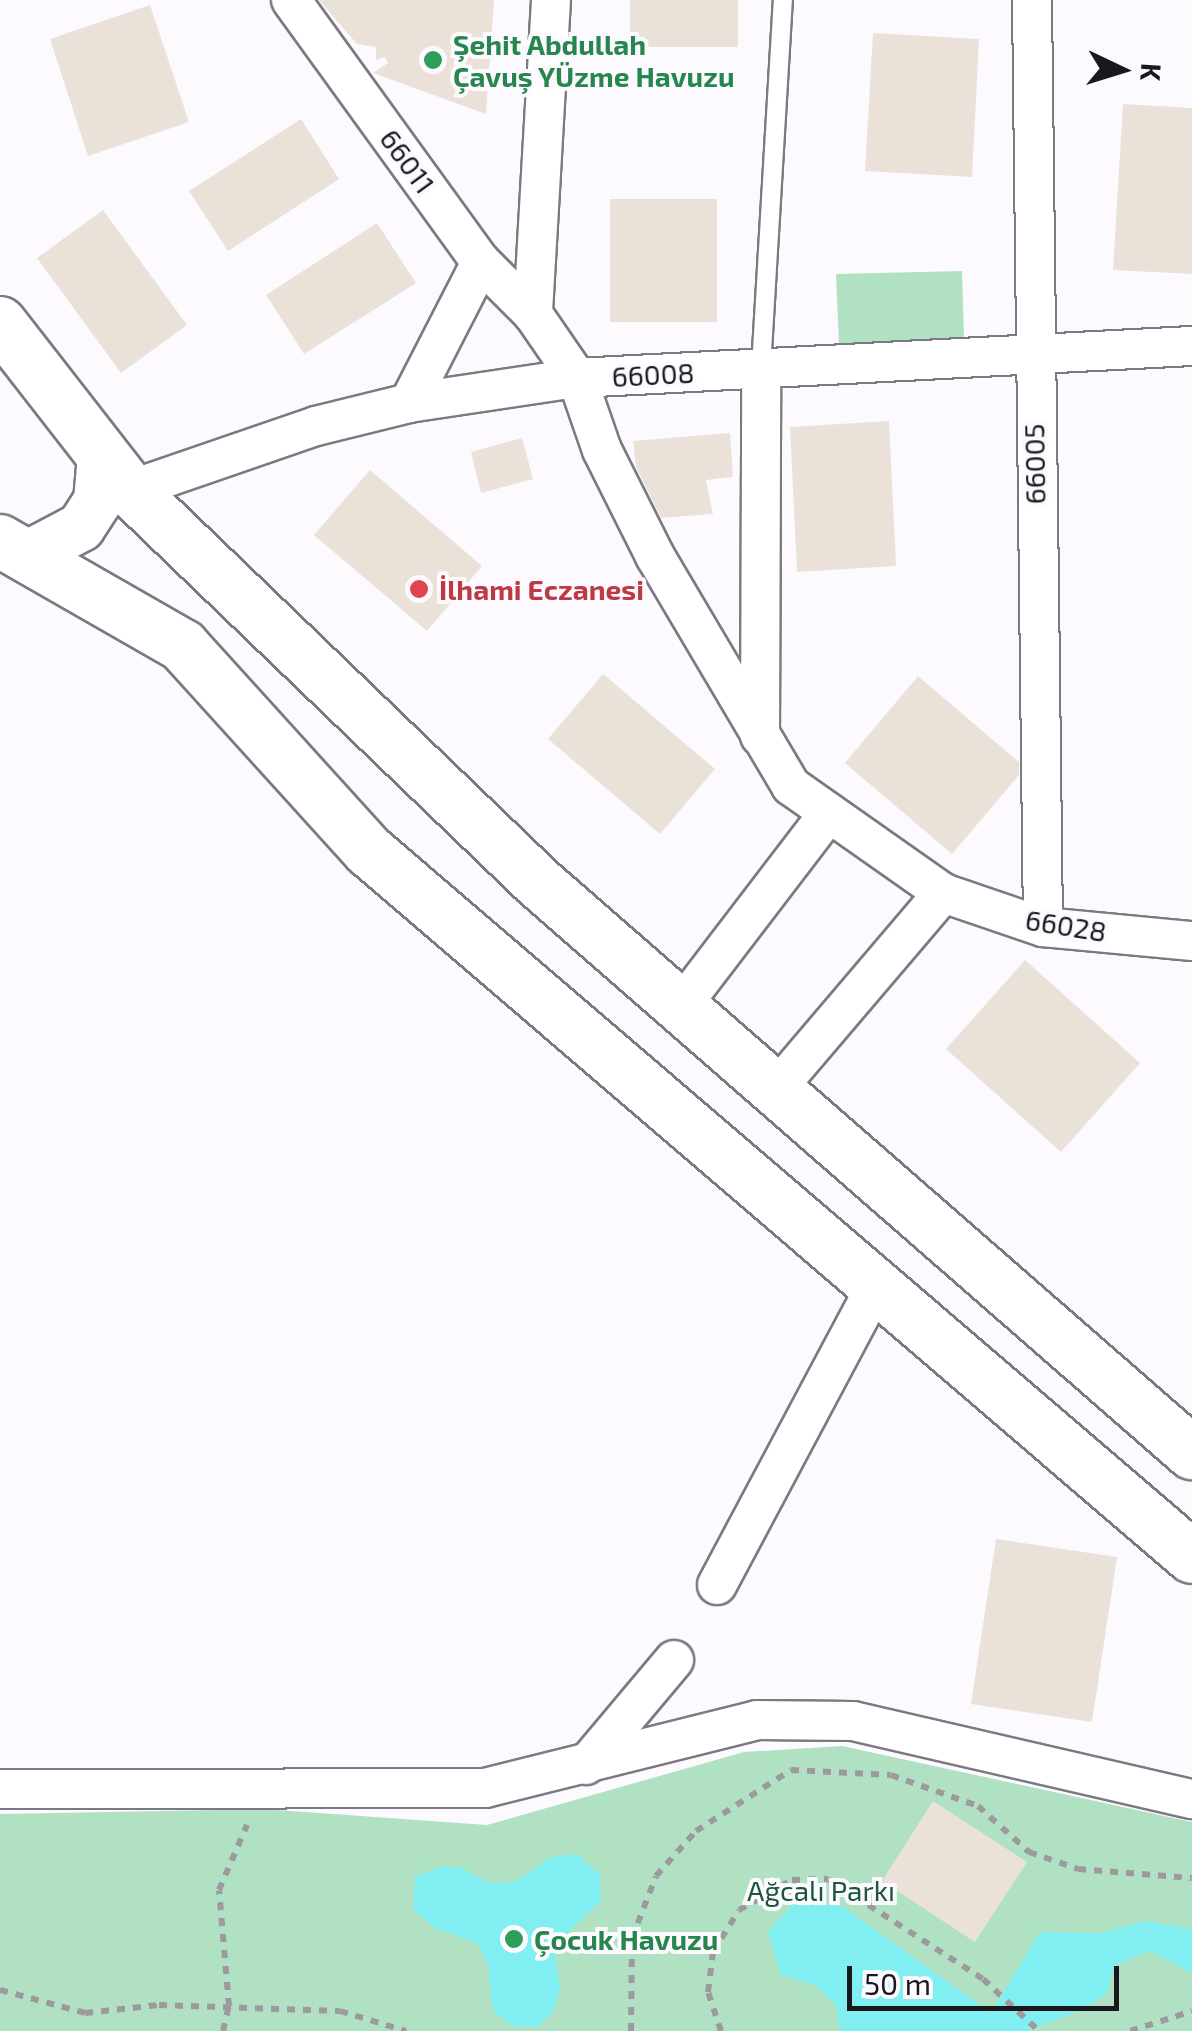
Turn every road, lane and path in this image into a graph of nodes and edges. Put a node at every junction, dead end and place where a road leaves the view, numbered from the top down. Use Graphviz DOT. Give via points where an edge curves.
graph roads {
  1 [pos="291,0"];
  2 [pos="551,0"];
  3 [pos="782,0"];
  4 [pos="1032,0"];
  5 [pos="481,262"];
  6 [pos="533,314"];
  7 [pos="0,323"];
  8 [pos="1192,346"];
  9 [pos="1031,351"];
  10 [pos="761,368"];
  11 [pos="577,378"];
  12 [pos="409,404"];
  13 [pos="116,472"];
  14 [pos="14,548"];
  15 [pos="760,736"];
  16 [pos="829,813"];
  17 [pos="943,893"];
  18 [pos="1043,927"];
  19 [pos="1192,941"];
  20 [pos="682,1006"];
  21 [pos="778,1087"];
  22 [pos="877,1284"];
  23 [pos="1192,1453"];
  24 [pos="1192,1557"];
  25 [pos="716,1586"];
  26 [pos="674,1660"];
  27 [pos="586,1765"];
  28 [pos="0,1789"];
  29 [pos="1192,1799"];
  30 [pos="250,1822"];
  31 [pos="1192,1878"];
  32 [pos="0,1990"];
  33 [pos="229,2006"];
  34 [pos="1192,2010"];
  35 [pos="224,2031"];
  36 [pos="406,2031"];
  37 [pos="632,2031"];
  38 [pos="721,2031"];
  39 [pos="1039,2031"];
  40 [pos="1130,2031"];
  1 -- 5 [label="street, 66011"];
  2 -- 6 [label="street"];
  3 -- 10 [label="lane"];
  4 -- 9 [label="street, 66005"];
  5 -- 6 [label="street, 66011"];
  5 -- 12 [label="street"];
  6 -- 11 [label="street, 66011"];
  7 -- 13 [label="main road"];
  8 -- 9 [label="street, 66008"];
  9 -- 10 [label="street, 66008"];
  9 -- 18 [label="street, 66005"];
  10 -- 11 [label="street, 66008"];
  10 -- 15 [label="street"];
  11 -- 12 [label="street, 66008"];
  11 -- 15 [label="street, 66011" via="602,450 654,556"];
  12 -- 13 [label="street, 66008"];
  13 -- 14 [label="street" via="80,527"];
  13 -- 20 [label="main road" via="539,883"];
  14 -- 22 [label="main road" via="183,646 369,851"];
  15 -- 16 [label="street, 66028" via="791,786"];
  16 -- 17 [label="street, 66028"];
  16 -- 20 [label="street"];
  17 -- 18 [label="street, 66028"];
  17 -- 21 [label="street"];
  18 -- 19 [label="street, 66028"];
  20 -- 21 [label="main road"];
  21 -- 23 [label="main road"];
  22 -- 24 [label="main road"];
  22 -- 25 [label="street"];
  26 -- 27 [label="street"];
  27 -- 28 [label="street" via="485,1788"];
  27 -- 29 [label="street" via="757,1720 853,1722"];
  30 -- 33 [label="path" via="238,1834 219,1890"];
  31 -- 37 [label="path" via="1078,1870 1029,1852 978,1806 891,1775 791,1770 696,1831 656,1876 632,1938"];
  32 -- 33 [label="path" via="85,2013"];
  33 -- 35 [label="path"];
  33 -- 36 [label="path" via="340,2011"];
  34 -- 40 [label="path"];
  38 -- 39 [label="path" via="708,1992 713,1952 739,1910 792,1880 828,1879 856,1891 982,1979"];
}
